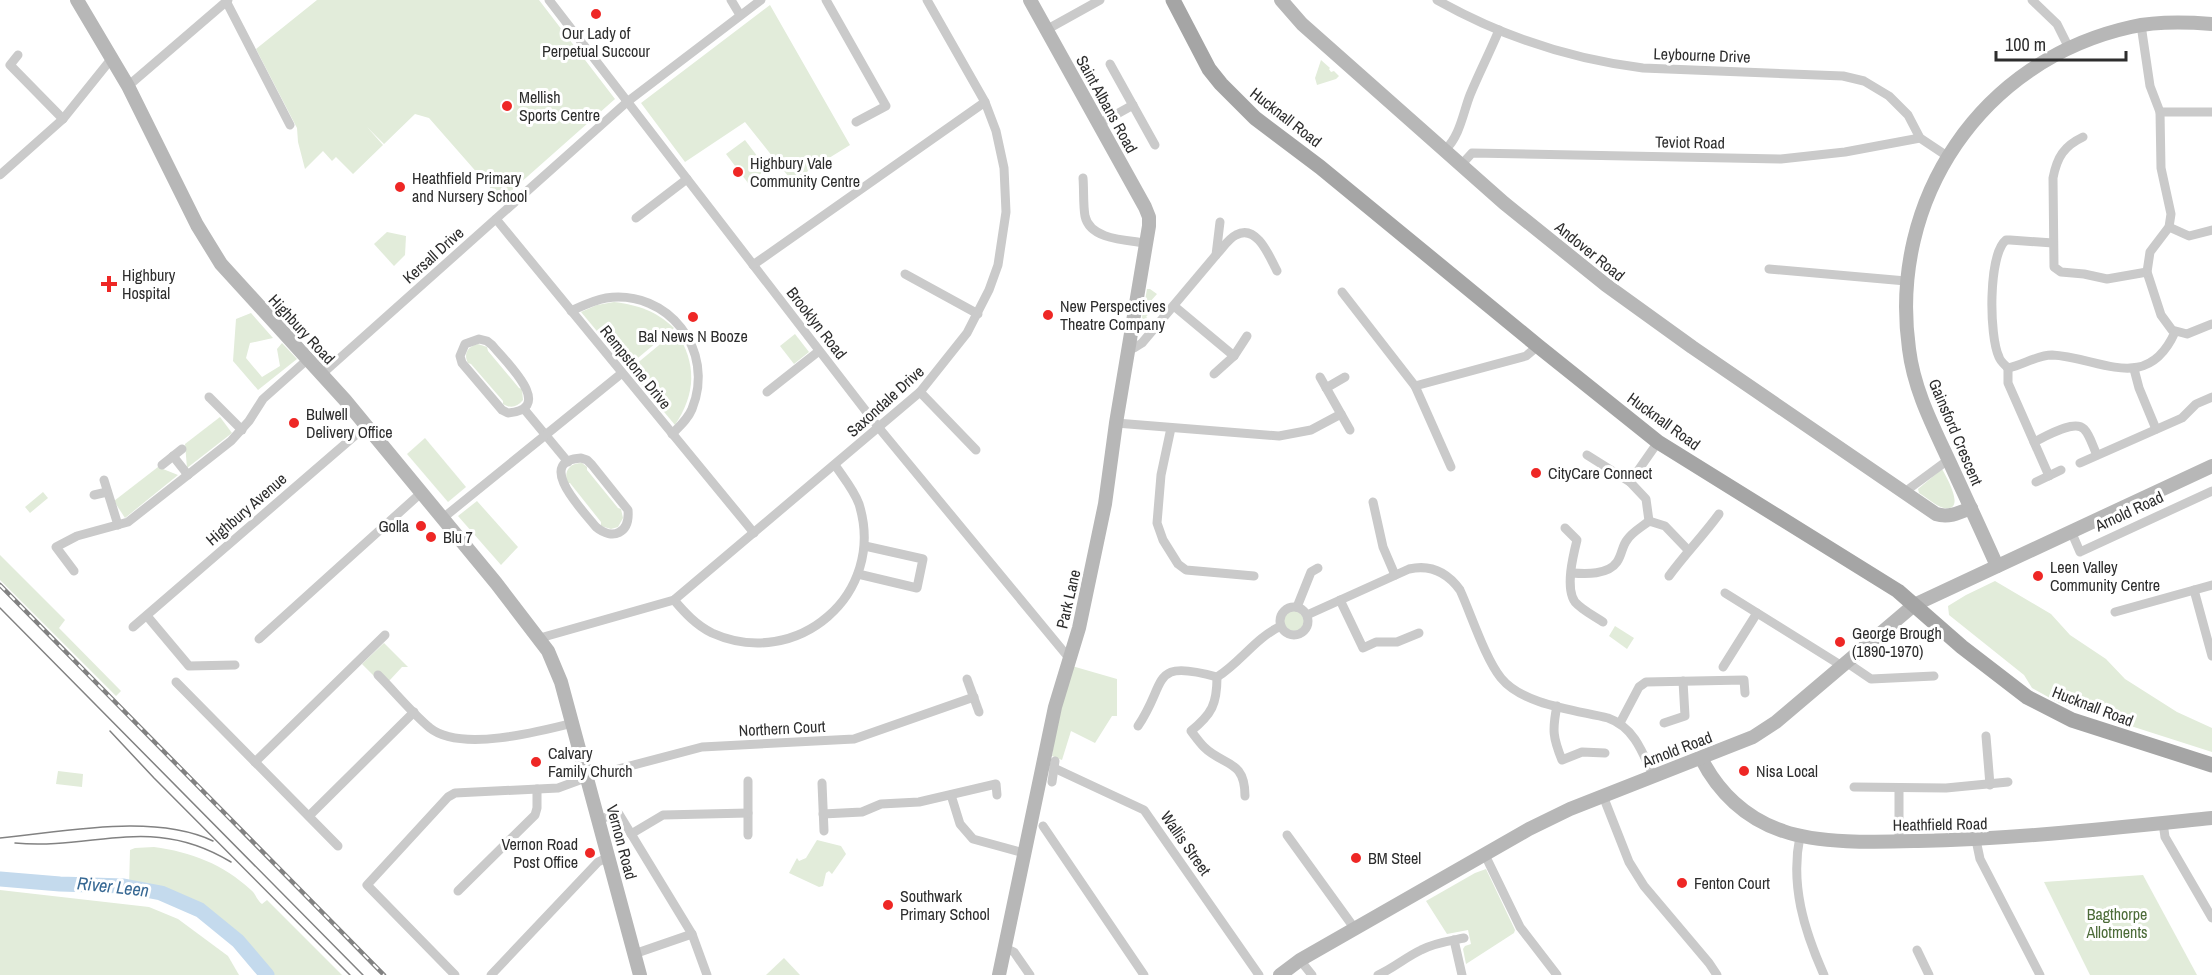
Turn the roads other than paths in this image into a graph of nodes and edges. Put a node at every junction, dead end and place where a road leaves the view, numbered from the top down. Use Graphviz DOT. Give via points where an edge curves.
graph roads {
  1 [pos="77,0"];
  2 [pos="549,0"];
  3 [pos="731,0"];
  4 [pos="761,0"];
  5 [pos="826,0"];
  6 [pos="927,0"];
  7 [pos="1029,0"];
  8 [pos="1100,0"];
  9 [pos="1173,0"];
  10 [pos="1281,0"];
  11 [pos="1437,0"];
  12 [pos="2032,0"];
  13 [pos="227,1"];
  14 [pos="740,15"];
  15 [pos="2212,24"];
  16 [pos="2141,25"];
  17 [pos="1046,30"];
  18 [pos="1499,30"];
  19 [pos="2070,48"];
  20 [pos="18,55"];
  21 [pos="112,58"];
  22 [pos="1124,66"];
  23 [pos="128,86"];
  24 [pos="627,102"];
  25 [pos="985,102"];
  26 [pos="1133,105"];
  27 [pos="2160,112"];
  28 [pos="2212,112"];
  29 [pos="63,119"];
  30 [pos="856,122"];
  31 [pos="1099,124"];
  32 [pos="290,125"];
  33 [pos="2062,136"];
  34 [pos="2083,137"];
  35 [pos="1920,138"];
  36 [pos="2069,144"];
  37 [pos="1155,145"];
  38 [pos="1445,150"];
  39 [pos="1947,156"];
  40 [pos="1461,164"];
  41 [pos="0,175"];
  42 [pos="1083,178"];
  43 [pos="687,179"];
  44 [pos="1085,197"];
  45 [pos="1097,198"];
  46 [pos="636,218"];
  47 [pos="496,219"];
  48 [pos="1220,222"];
  49 [pos="1149,226"];
  50 [pos="2169,227"];
  51 [pos="2212,230"];
  52 [pos="1146,243"];
  53 [pos="2053,243"];
  54 [pos="1216,255"];
  55 [pos="753,265"];
  56 [pos="1262,269"];
  57 [pos="1769,269"];
  58 [pos="2147,272"];
  59 [pos="905,274"];
  60 [pos="1906,281"];
  61 [pos="1342,292"];
  62 [pos="1174,306"];
  63 [pos="571,311"];
  64 [pos="978,314"];
  65 [pos="2212,324"];
  66 [pos="2175,332"];
  67 [pos="1247,336"];
  68 [pos="1538,346"];
  69 [pos="1129,347"];
  70 [pos="819,351"];
  71 [pos="1234,356"];
  72 [pos="308,359"];
  73 [pos="2008,368"];
  74 [pos="2134,369"];
  75 [pos="622,373"];
  76 [pos="322,374"];
  77 [pos="1214,374"];
  78 [pos="1345,376"];
  79 [pos="1320,377"];
  80 [pos="1415,386"];
  81 [pos="1326,387"];
  82 [pos="767,392"];
  83 [pos="920,392"];
  84 [pos="224,396"];
  85 [pos="2212,397"];
  86 [pos="524,409"];
  87 [pos="1341,414"];
  88 [pos="1116,423"];
  89 [pos="366,426"];
  90 [pos="879,428"];
  91 [pos="1171,428"];
  92 [pos="2156,429"];
  93 [pos="242,430"];
  94 [pos="1350,430"];
  95 [pos="672,434"];
  96 [pos="545,435"];
  97 [pos="1658,442"];
  98 [pos="2034,442"];
  99 [pos="182,449"];
  100 [pos="976,450"];
  101 [pos="1587,454"];
  102 [pos="2097,455"];
  103 [pos="174,456"];
  104 [pos="1948,460"];
  105 [pos="568,462"];
  106 [pos="2080,463"];
  107 [pos="162,465"];
  108 [pos="835,465"];
  109 [pos="2212,466"];
  110 [pos="1451,467"];
  111 [pos="2061,471"];
  112 [pos="188,475"];
  113 [pos="2049,476"];
  114 [pos="105,480"];
  115 [pos="1630,482"];
  116 [pos="2036,482"];
  117 [pos="2212,491"];
  118 [pos="107,492"];
  119 [pos="422,492"];
  120 [pos="1906,494"];
  121 [pos="94,495"];
  122 [pos="1373,502"];
  123 [pos="1971,508"];
  124 [pos="1719,514"];
  125 [pos="443,518"];
  126 [pos="1649,521"];
  127 [pos="118,525"];
  128 [pos="1565,528"];
  129 [pos="2071,531"];
  130 [pos="754,533"];
  131 [pos="865,546"];
  132 [pos="1688,550"];
  133 [pos="1998,566"];
  134 [pos="1318,568"];
  135 [pos="74,571"];
  136 [pos="1572,573"];
  137 [pos="858,574"];
  138 [pos="1238,575"];
  139 [pos="1395,575"];
  140 [pos="1254,576"];
  141 [pos="1669,576"];
  142 [pos="2212,585"];
  143 [pos="1238,587"];
  144 [pos="2194,590"];
  145 [pos="1725,593"];
  146 [pos="674,600"];
  147 [pos="1340,600"];
  148 [pos="1914,605"];
  149 [pos="1297,607"];
  150 [pos="2115,612"];
  151 [pos="1757,613"];
  152 [pos="147,615"];
  153 [pos="1307,615"];
  154 [pos="1603,622"];
  155 [pos="1281,626"];
  156 [pos="133,627"];
  157 [pos="1419,633"];
  158 [pos="378,637"];
  159 [pos="540,638"];
  160 [pos="259,639"];
  161 [pos="548,651"];
  162 [pos="2212,656"];
  163 [pos="1069,658"];
  164 [pos="1844,664"];
  165 [pos="235,665"];
  166 [pos="1917,666"];
  167 [pos="1723,667"];
  168 [pos="378,675"];
  169 [pos="1934,676"];
  170 [pos="1217,677"];
  171 [pos="1917,677"];
  172 [pos="967,679"];
  173 [pos="1683,681"];
  174 [pos="176,682"];
  175 [pos="1745,693"];
  176 [pos="974,698"];
  177 [pos="1557,706"];
  178 [pos="414,712"];
  179 [pos="979,712"];
  180 [pos="573,723"];
  181 [pos="1185,723"];
  182 [pos="1620,723"];
  183 [pos="1664,723"];
  184 [pos="1138,726"];
  185 [pos="1191,731"];
  186 [pos="1986,736"];
  187 [pos="1605,753"];
  188 [pos="1701,758"];
  189 [pos="255,762"];
  190 [pos="2212,765"];
  191 [pos="1653,776"];
  192 [pos="588,777"];
  193 [pos="747,781"];
  194 [pos="1052,782"];
  195 [pos="2008,782"];
  196 [pos="822,783"];
  197 [pos="1990,785"];
  198 [pos="1854,787"];
  199 [pos="1899,788"];
  200 [pos="537,789"];
  201 [pos="951,795"];
  202 [pos="997,795"];
  203 [pos="1245,796"];
  204 [pos="1603,796"];
  205 [pos="748,813"];
  206 [pos="824,814"];
  207 [pos="309,816"];
  208 [pos="599,819"];
  209 [pos="2212,819"];
  210 [pos="2163,823"];
  211 [pos="1043,825"];
  212 [pos="824,831"];
  213 [pos="631,834"];
  214 [pos="748,835"];
  215 [pos="1287,835"];
  216 [pos="1800,836"];
  217 [pos="1976,840"];
  218 [pos="1899,842"];
  219 [pos="337,846"];
  220 [pos="1024,853"];
  221 [pos="1485,855"];
  222 [pos="609,857"];
  223 [pos="459,876"];
  224 [pos="466,883"];
  225 [pos="458,891"];
  226 [pos="2212,918"];
  227 [pos="1355,929"];
  228 [pos="692,934"];
  229 [pos="1005,948"];
  230 [pos="1917,950"];
  231 [pos="634,954"];
  232 [pos="1300,960"];
  233 [pos="455,975"];
  234 [pos="491,975"];
  235 [pos="640,975"];
  236 [pos="707,975"];
  237 [pos="999,975"];
  238 [pos="1030,975"];
  239 [pos="1144,975"];
  240 [pos="1259,975"];
  241 [pos="1280,975"];
  242 [pos="1312,975"];
  243 [pos="1379,975"];
  244 [pos="1462,975"];
  245 [pos="1557,975"];
  246 [pos="1717,975"];
  247 [pos="1824,975"];
  248 [pos="1929,975"];
  249 [pos="2040,975"];
  1 -- 21 [label="main road, Highbury Road"];
  2 -- 24 [label="street, Brooklyn Road"];
  3 -- 14 [label="street"];
  4 -- 14 [label="street, Kersall Drive"];
  5 -- 30 [label="street" via="886,105"];
  6 -- 25 [label="street, Saxondale Drive"];
  7 -- 17 [label="main road, Saint Albans Road"];
  8 -- 17 [label="street"];
  9 -- 68 [label="main road, Hucknall Road" via="1202,58 1240,105"];
  10 -- 38 [label="main road, Andover Road" via="1302,24"];
  11 -- 18 [label="street, Leybourne Drive"];
  12 -- 19 [label="street" via="2057,24"];
  13 -- 23 [label="street"];
  13 -- 32 [label="street"];
  14 -- 24 [label="street, Kersall Drive"];
  15 -- 16 [label="main road, Gainsford Crescent"];
  16 -- 19 [label="main road, Gainsford Crescent"];
  16 -- 27 [label="street" via="2150,86"];
  17 -- 31 [label="main road, Saint Albans Road"];
  18 -- 35 [label="street, Leybourne Drive" via="1575,57 1617,65 1843,76 1864,81 1889,96 1908,115"];
  18 -- 38 [label="street" via="1456,134"];
  19 -- 39 [label="main road, Gainsford Crescent" via="2003,91 1973,121"];
  20 -- 29 [label="street" via="10,65"];
  21 -- 23 [label="main road, Highbury Road"];
  21 -- 29 [label="street"];
  22 -- 26 [label="street" via="1112,68"];
  23 -- 72 [label="main road, Highbury Road" via="208,247"];
  24 -- 43 [label="street, Brooklyn Road"];
  24 -- 47 [label="street, Kersall Drive"];
  25 -- 55 [label="street"];
  25 -- 64 [label="street, Saxondale Drive" via="1004,168 1006,212 998,265"];
  26 -- 31 [label="street"];
  26 -- 37 [label="street"];
  27 -- 28 [label="street"];
  27 -- 50 [label="street" via="2161,168 2171,214"];
  29 -- 41 [label="street"];
  31 -- 49 [label="main road, Saint Albans Road" via="1147,211"];
  33 -- 36 [label="street"];
  34 -- 36 [label="street"];
  35 -- 39 [label="street, Leybourne Drive"];
  35 -- 40 [label="street, Teviot Road" via="1781,159 1472,153"];
  36 -- 53 [label="street" via="2053,178"];
  38 -- 40 [label="main road, Andover Road"];
  39 -- 60 [label="main road, Gainsford Crescent" via="1921,212"];
  40 -- 120 [label="main road, Andover Road" via="1615,292"];
  42 -- 44 [label="street"];
  43 -- 46 [label="street"];
  43 -- 55 [label="street, Brooklyn Road"];
  44 -- 45 [label="street"];
  44 -- 52 [label="street" via="1084,214 1093,230"];
  47 -- 63 [label="street, Rempstone Drive"];
  47 -- 76 [label="street, Kersall Drive"];
  48 -- 54 [label="street"];
  49 -- 52 [label="main road, Park Lane"];
  50 -- 51 [label="street" via="2189,236"];
  50 -- 58 [label="street" via="2152,248"];
  52 -- 69 [label="main road, Park Lane"];
  53 -- 58 [label="street" via="2053,263 2061,272 2107,279"];
  53 -- 73 [label="street" via="2006,240 2000,247 1993,279 1992,313 1998,357"];
  54 -- 56 [label="street" via="1234,235 1246,232 1262,243 1275,267"];
  54 -- 62 [label="street"];
  55 -- 70 [label="street, Brooklyn Road"];
  57 -- 60 [label="street"];
  58 -- 66 [label="street" via="2161,315"];
  59 -- 64 [label="street"];
  60 -- 104 [label="main road, Gainsford Crescent" via="1905,318 1913,372"];
  61 -- 80 [label="street"];
  62 -- 69 [label="street" via="1142,343"];
  62 -- 71 [label="street"];
  63 -- 75 [label="street, Rempstone Drive"];
  63 -- 95 [label="street" via="605,298 623,297 656,306 680,325 695,353 697,388 692,409"];
  64 -- 83 [label="street, Saxondale Drive" via="952,354"];
  65 -- 66 [label="street" via="2187,334"];
  66 -- 74 [label="street" via="2159,356"];
  67 -- 71 [label="street"];
  68 -- 80 [label="street" via="1526,356"];
  68 -- 97 [label="main road, Hucknall Road"];
  69 -- 88 [label="main road, Park Lane"];
  70 -- 82 [label="street"];
  70 -- 90 [label="street, Brooklyn Road"];
  71 -- 77 [label="street"];
  72 -- 76 [label="main road, Highbury Road"];
  72 -- 93 [label="street" via="263,399"];
  73 -- 74 [label="street" via="2048,355 2115,369"];
  73 -- 98 [label="street" via="2008,383"];
  74 -- 92 [label="street"];
  75 -- 95 [label="street, Rempstone Drive"];
  75 -- 96 [label="street"];
  76 -- 89 [label="main road, Highbury Road"];
  78 -- 81 [label="street"];
  79 -- 81 [label="street"];
  80 -- 110 [label="street"];
  81 -- 87 [label="street"];
  83 -- 90 [label="street, Saxondale Drive"];
  83 -- 100 [label="street"];
  84 -- 93 [label="street" via="212,400"];
  85 -- 92 [label="street" via="2196,404 2182,418"];
  86 -- 86 [label="street" via="508,413 502,410 462,363 460,356 465,344 479,339 492,345 528,389"];
  86 -- 96 [label="street"];
  87 -- 91 [label="street" via="1311,430 1279,436"];
  87 -- 94 [label="street"];
  88 -- 91 [label="street"];
  88 -- 163 [label="main road, Park Lane" via="1106,504"];
  89 -- 119 [label="main road, Highbury Road"];
  89 -- 152 [label="street, Highbury Avenue"];
  90 -- 108 [label="street, Saxondale Drive"];
  90 -- 163 [label="street, Brooklyn Road"];
  91 -- 138 [label="street" via="1161,475 1158,530 1178,564 1186,570"];
  92 -- 102 [label="street"];
  93 -- 112 [label="street"];
  95 -- 130 [label="street, Rempstone Drive"];
  96 -- 105 [label="street"];
  96 -- 125 [label="street"];
  97 -- 115 [label="street"];
  97 -- 148 [label="main road, Hucknall Road" via="1898,591"];
  98 -- 102 [label="street" via="2078,425 2085,429"];
  98 -- 113 [label="street"];
  99 -- 103 [label="street"];
  101 -- 115 [label="street"];
  102 -- 106 [label="street"];
  103 -- 107 [label="street"];
  103 -- 112 [label="street"];
  104 -- 120 [label="street"];
  104 -- 123 [label="main road, Gainsford Crescent"];
  105 -- 105 [label="street" via="588,460 624,503 629,519 619,533 603,532 596,527 564,487 561,474"];
  108 -- 130 [label="street, Saxondale Drive"];
  108 -- 131 [label="street" via="858,502"];
  109 -- 129 [label="main road, Arnold Road"];
  111 -- 113 [label="street"];
  112 -- 127 [label="street" via="128,522"];
  113 -- 116 [label="street"];
  114 -- 118 [label="street"];
  115 -- 126 [label="street" via="1646,498"];
  117 -- 129 [label="street, Arnold Road" via="2080,552"];
  118 -- 121 [label="street"];
  118 -- 127 [label="street"];
  119 -- 125 [label="main road, Highbury Road"];
  119 -- 160 [label="street"];
  120 -- 123 [label="main road, Andover Road" via="1943,516"];
  122 -- 139 [label="street" via="1383,547"];
  123 -- 133 [label="main road, Gainsford Crescent"];
  124 -- 132 [label="street"];
  125 -- 159 [label="main road, Highbury Road"];
  126 -- 132 [label="street" via="1665,526"];
  126 -- 136 [label="street" via="1626,541 1612,567 1586,574"];
  127 -- 135 [label="street" via="77,536 56,547"];
  128 -- 136 [label="street" via="1577,540"];
  129 -- 133 [label="main road, Arnold Road"];
  130 -- 146 [label="street, Saxondale Drive"];
  131 -- 137 [label="street"];
  131 -- 137 [label="street" via="922,559 917,588"];
  132 -- 141 [label="street"];
  133 -- 148 [label="main road, Arnold Road"];
  134 -- 149 [label="street" via="1311,572"];
  136 -- 154 [label="street" via="1571,594 1576,603"];
  137 -- 146 [label="street" via="831,615 810,630 789,639 761,643 735,641 711,632 689,618"];
  138 -- 140 [label="street"];
  138 -- 143 [label="street"];
  139 -- 147 [label="street"];
  139 -- 177 [label="street" via="1420,566 1432,567 1452,580 1502,679 1526,697"];
  142 -- 144 [label="street"];
  144 -- 150 [label="street" via="2126,614"];
  144 -- 162 [label="street"];
  145 -- 151 [label="street"];
  146 -- 159 [label="street, Saxondale Drive"];
  147 -- 153 [label="street"];
  147 -- 157 [label="street" via="1363,648 1376,642 1397,642"];
  148 -- 164 [label="main road, Arnold Road"];
  148 -- 190 [label="main road, Hucknall Road" via="2008,684 2055,712"];
  149 -- 153 [label="street"];
  149 -- 155 [label="street" via="1282,614"];
  151 -- 164 [label="street"];
  151 -- 167 [label="street"];
  152 -- 156 [label="street, Highbury Avenue"];
  152 -- 165 [label="street" via="189,666"];
  153 -- 155 [label="street" via="1307,628 1300,635 1291,635"];
  155 -- 170 [label="street" via="1257,640 1232,668"];
  158 -- 189 [label="street"];
  159 -- 161 [label="main road, Highbury Road"];
  161 -- 180 [label="main road, Vernon Road"];
  163 -- 220 [label="main road, Park Lane"];
  164 -- 171 [label="street" via="1871,679"];
  164 -- 188 [label="main road, Arnold Road" via="1753,737"];
  166 -- 171 [label="street"];
  168 -- 178 [label="street"];
  169 -- 171 [label="street"];
  170 -- 184 [label="street" via="1188,670 1169,673 1155,689 1150,709"];
  170 -- 185 [label="street" via="1213,709"];
  172 -- 176 [label="street"];
  173 -- 175 [label="street" via="1744,680"];
  173 -- 182 [label="street" via="1642,684"];
  173 -- 183 [label="street" via="1685,716"];
  174 -- 189 [label="street"];
  176 -- 179 [label="street"];
  176 -- 192 [label="street, Northern Court" via="854,739 702,747"];
  177 -- 182 [label="street"];
  177 -- 187 [label="street" via="1554,740 1562,760 1582,753"];
  178 -- 180 [label="street" via="430,728 445,736 461,738 524,735"];
  178 -- 207 [label="street"];
  180 -- 192 [label="main road, Vernon Road"];
  181 -- 185 [label="street"];
  182 -- 191 [label="street" via="1641,747"];
  185 -- 203 [label="street" via="1205,748 1235,767 1242,776"];
  186 -- 197 [label="street"];
  188 -- 191 [label="main road, Arnold Road"];
  188 -- 216 [label="main road, Heathfield Road" via="1710,776 1738,807 1780,830"];
  189 -- 207 [label="street"];
  191 -- 204 [label="main road, Arnold Road"];
  192 -- 200 [label="street, Northern Court" via="558,788"];
  192 -- 208 [label="main road, Vernon Road"];
  193 -- 205 [label="street"];
  194 -- 240 [label="street, Wallis Street" via="1055,764 1144,810"];
  195 -- 197 [label="street"];
  196 -- 206 [label="street"];
  197 -- 199 [label="street"];
  198 -- 199 [label="street"];
  199 -- 218 [label="street"];
  200 -- 224 [label="street" via="535,815"];
  200 -- 233 [label="street, Northern Court" via="456,793 448,797 367,885"];
  201 -- 202 [label="street" via="996,784"];
  201 -- 206 [label="street" via="881,804 862,812"];
  201 -- 220 [label="street" via="960,824 973,839"];
  204 -- 221 [label="main road, Arnold Road" via="1529,829"];
  204 -- 246 [label="street" via="1629,862 1644,886"];
  205 -- 213 [label="street" via="663,815"];
  205 -- 214 [label="street"];
  206 -- 212 [label="street"];
  207 -- 219 [label="street"];
  208 -- 213 [label="street" via="620,814"];
  208 -- 222 [label="main road, Vernon Road"];
  209 -- 210 [label="main road, Heathfield Road"];
  210 -- 217 [label="main road, Heathfield Road"];
  210 -- 226 [label="street" via="2165,837"];
  211 -- 239 [label="street"];
  213 -- 228 [label="street"];
  215 -- 227 [label="street"];
  216 -- 218 [label="main road, Heathfield Road"];
  216 -- 247 [label="street" via="1797,877 1801,914"];
  217 -- 218 [label="main road, Heathfield Road"];
  217 -- 249 [label="street" via="1980,859"];
  220 -- 229 [label="main road, Park Lane"];
  221 -- 227 [label="main road, Arnold Road"];
  221 -- 245 [label="street" via="1520,927"];
  222 -- 231 [label="main road, Vernon Road"];
  222 -- 234 [label="street" via="598,862"];
  223 -- 224 [label="street"];
  224 -- 225 [label="street"];
  227 -- 232 [label="main road, Arnold Road"];
  228 -- 231 [label="street"];
  228 -- 236 [label="street"];
  229 -- 237 [label="main road, Park Lane"];
  229 -- 238 [label="street" via="1014,952"];
  230 -- 248 [label="street"];
  231 -- 235 [label="main road, Vernon Road"];
  232 -- 241 [label="main road, Arnold Road"];
  232 -- 242 [label="street"];
  243 -- 244 [label="street" via="1421,950 1459,939"];
}
